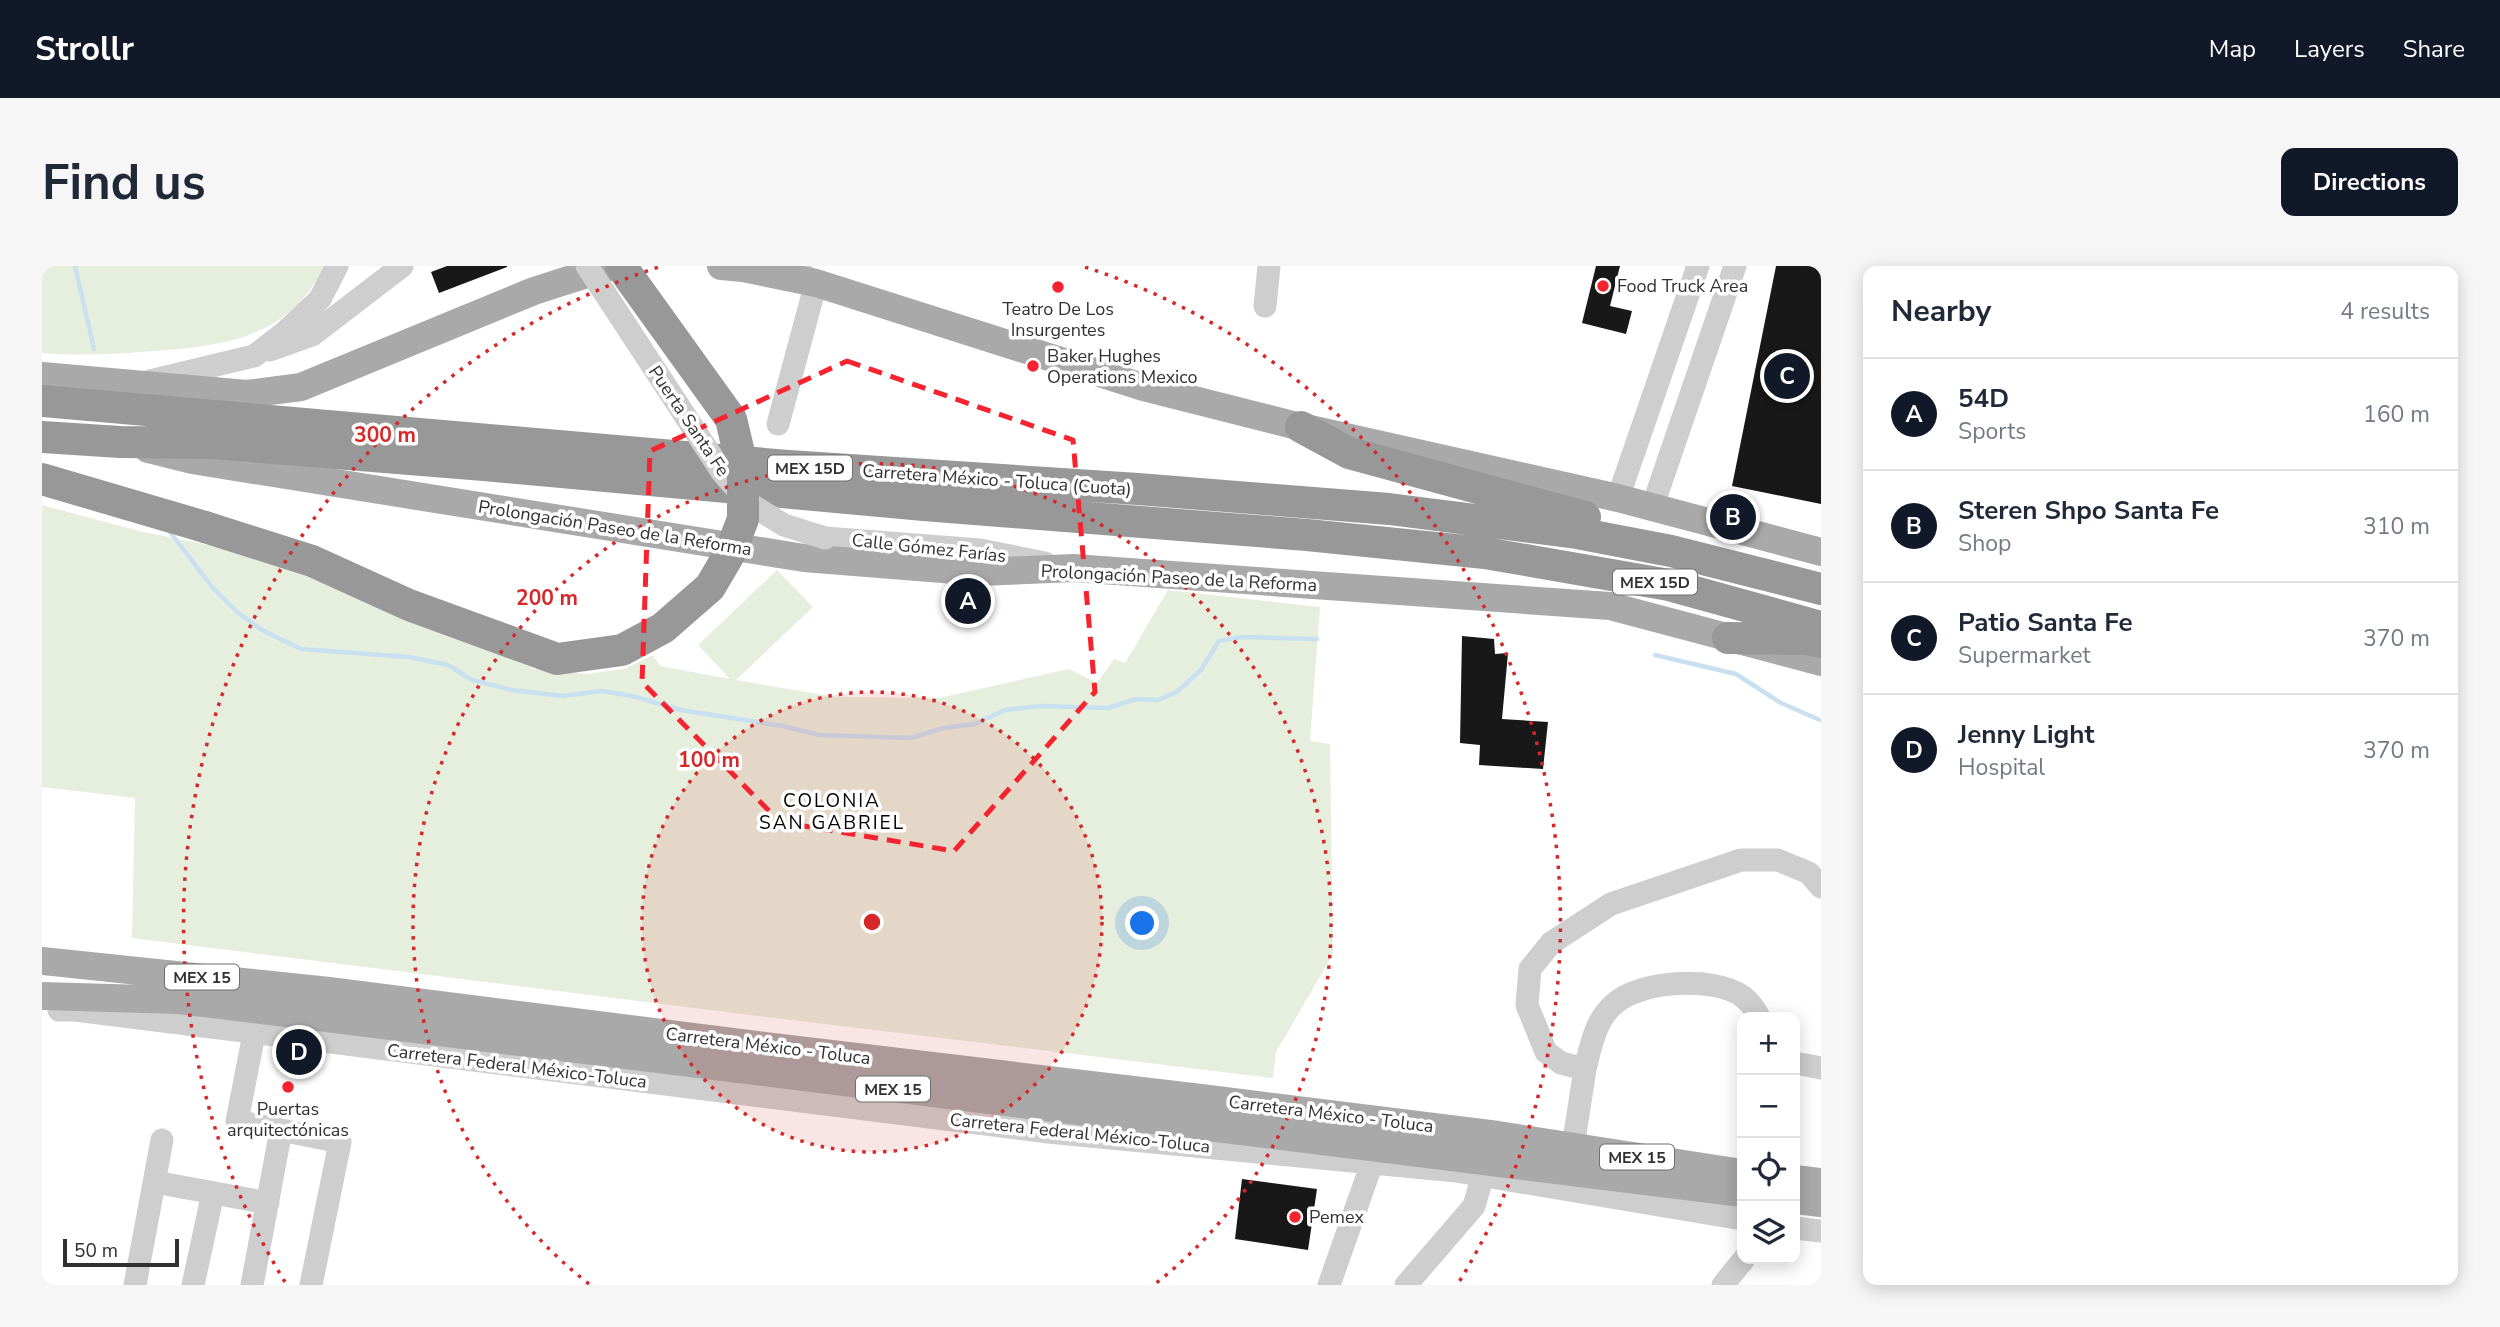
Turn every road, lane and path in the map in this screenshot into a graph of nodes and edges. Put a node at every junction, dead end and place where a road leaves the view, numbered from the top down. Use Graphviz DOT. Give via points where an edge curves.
graph roads {
  1 [pos="337,266"];
  2 [pos="402,266"];
  3 [pos="587,266"];
  4 [pos="612,266"];
  5 [pos="621,266"];
  6 [pos="721,266"];
  7 [pos="791,266"];
  8 [pos="1269,266"];
  9 [pos="1698,266"];
  10 [pos="1735,266"];
  11 [pos="816,283"];
  12 [pos="1265,306"];
  13 [pos="254,356"];
  14 [pos="42,376"];
  15 [pos="140,383"];
  16 [pos="42,401"];
  17 [pos="778,424"];
  18 [pos="1301,427"];
  19 [pos="42,437"];
  20 [pos="120,442"];
  21 [pos="42,479"];
  22 [pos="1618,498"];
  23 [pos="1652,508"];
  24 [pos="825,538"];
  25 [pos="1671,551"];
  26 [pos="1821,552"];
  27 [pos="1073,568"];
  28 [pos="1821,589"];
  29 [pos="1821,627"];
  30 [pos="1728,638"];
  31 [pos="1821,642"];
  32 [pos="1821,663"];
  33 [pos="1821,887"];
  34 [pos="42,961"];
  35 [pos="42,996"];
  36 [pos="42,1010"];
  37 [pos="1756,1012"];
  38 [pos="254,1034"];
  39 [pos="1800,1064"];
  40 [pos="1821,1068"];
  41 [pos="1584,1069"];
  42 [pos="281,1130"];
  43 [pos="162,1140"];
  44 [pos="1573,1147"];
  45 [pos="1373,1163"];
  46 [pos="1737,1172"];
  47 [pos="1483,1175"];
  48 [pos="1800,1180"];
  49 [pos="155,1182"];
  50 [pos="1821,1182"];
  51 [pos="1737,1192"];
  52 [pos="213,1193"];
  53 [pos="1800,1201"];
  54 [pos="268,1203"];
  55 [pos="1821,1203"];
  56 [pos="1737,1218"];
  57 [pos="1800,1229"];
  58 [pos="1821,1231"];
  59 [pos="1740,1264"];
  60 [pos="135,1285"];
  61 [pos="193,1285"];
  62 [pos="252,1285"];
  63 [pos="311,1285"];
  64 [pos="1329,1285"];
  65 [pos="1406,1285"];
  66 [pos="1723,1285"];
  1 -- 13 [label="street" via="320,299"];
  2 -- 13 [label="street" via="312,335"];
  3 -- 24 [label="street, Puerta Santa Fe, bridge" via="722,472 750,504 784,525"];
  4 -- 15 [label="main road" via="534,291 300,387 247,394"];
  5 -- 21 [label="highway, bridge" via="731,419 743,470 743,519 710,587 663,628 622,650 557,659 409,605 312,561"];
  6 -- 11 [label="main road"];
  7 -- 11 [label="street"];
  8 -- 12 [label="street"];
  9 -- 22 [label="street"];
  10 -- 23 [label="street"];
  11 -- 17 [label="street"];
  11 -- 18 [label="main road" via="1143,387"];
  13 -- 15 [label="street"];
  14 -- 15 [label="main road"];
  16 -- 25 [label="highway, Carretera México - Toluca (Cuota) / MEX 15D" via="788,466 1389,509 1565,531"];
  18 -- 22 [label="main road"];
  18 -- 25 [label="highway" via="1349,453 1593,519"];
  19 -- 20 [label="highway, MEX 15D"];
  20 -- 27 [label="main road, Prolongación Paseo de la Reforma" via="192,460 804,558 980,572"];
  20 -- 29 [label="highway, Carretera México - Toluca (Cuota) / MEX 15D" via="213,443 484,465 1485,553 1669,585"];
  22 -- 23 [label="main road"];
  23 -- 26 [label="main road"];
  24 -- 27 [label="street, Calle Gómez Farías" via="980,550"];
  25 -- 28 [label="highway, Carretera México - Toluca (Cuota) / MEX 15D"];
  27 -- 30 [label="main road, Prolongación Paseo de la Reforma" via="1610,606"];
  30 -- 31 [label="highway"];
  30 -- 32 [label="main road, Prolongación Paseo de la Reforma"];
  33 -- 41 [label="street" via="1809,873 1778,860 1741,860 1611,904 1550,943 1530,969 1527,1004 1546,1052 1561,1063"];
  34 -- 44 [label="main road, Carretera México - Toluca / MEX 15" via="329,990"];
  35 -- 51 [label="main road, Carretera México - Toluca / MEX 15" via="179,1000"];
  36 -- 38 [label="street, Carretera Federal México-Toluca" via="75,1010"];
  37 -- 41 [label="street" via="1741,995 1681,981 1636,990 1613,1004 1596,1028"];
  38 -- 42 [label="street" via="237,1121"];
  38 -- 45 [label="street, Carretera Federal México-Toluca" via="1048,1132"];
  39 -- 40 [label="street"];
  41 -- 44 [label="street"];
  42 -- 54 [label="street"];
  42 -- 63 [label="street" via="340,1142"];
  43 -- 49 [label="street"];
  44 -- 46 [label="main road, Carretera México - Toluca / MEX 15"];
  45 -- 47 [label="street, Carretera Federal México-Toluca"];
  45 -- 64 [label="street"];
  47 -- 56 [label="street, Carretera Federal México-Toluca"];
  47 -- 65 [label="street" via="1474,1206"];
  48 -- 50 [label="main road"];
  49 -- 52 [label="street"];
  49 -- 60 [label="street"];
  52 -- 54 [label="street"];
  52 -- 61 [label="street"];
  53 -- 55 [label="main road"];
  54 -- 62 [label="street"];
  57 -- 58 [label="street"];
  59 -- 66 [label="street"];
}
